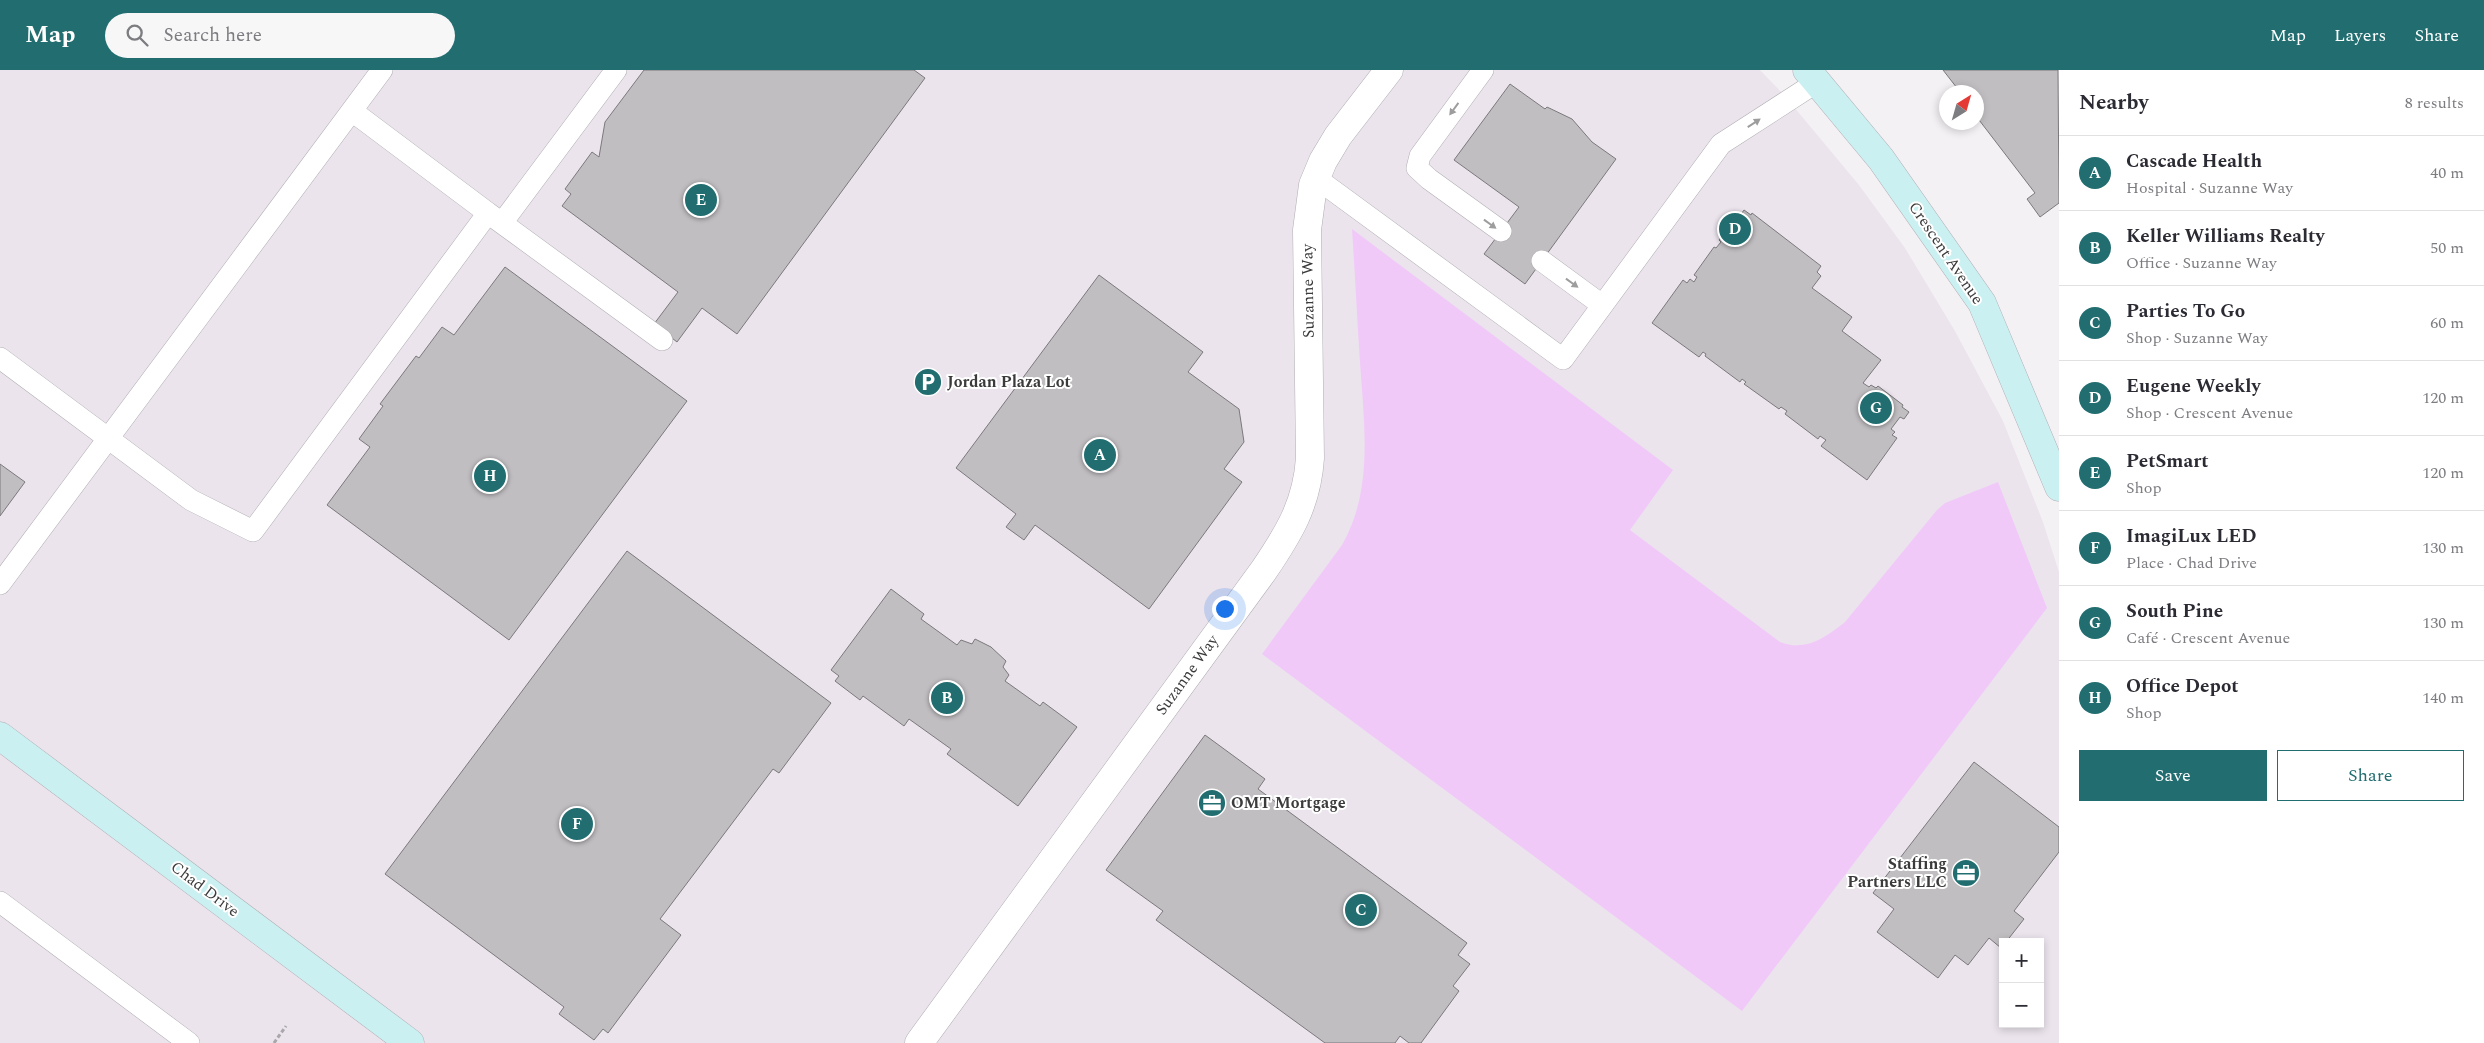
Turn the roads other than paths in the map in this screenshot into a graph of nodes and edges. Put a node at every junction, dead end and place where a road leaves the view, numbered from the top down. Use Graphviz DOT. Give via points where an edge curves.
graph roads {
  1 [pos="382,70"];
  2 [pos="616,70"];
  3 [pos="1389,70"];
  4 [pos="1483,70"];
  5 [pos="1812,76"];
  6 [pos="352,111"];
  7 [pos="1316,178"];
  8 [pos="495,218"];
  9 [pos="1501,231"];
  10 [pos="1542,261"];
  11 [pos="1602,306"];
  12 [pos="662,340"];
  13 [pos="0,358"];
  14 [pos="109,439"];
  15 [pos="2059,487"];
  16 [pos="0,584"];
  17 [pos="0,736"];
  18 [pos="0,902"];
  19 [pos="189,1043"];
  20 [pos="410,1043"];
  21 [pos="919,1043"];
  1 -- 6 [label="lane"];
  2 -- 8 [label="lane"];
  3 -- 7 [label="street, Suzanne Way" via="1338,136"];
  4 -- 9 [label="lane, one-way" via="1420,156 1417,168"];
  11 -- 5 [label="lane, one-way" via="1721,144"];
  5 -- 15 [label="street, Crescent Avenue" via="1881,159 1982,303"];
  6 -- 8 [label="lane"];
  6 -- 14 [label="lane"];
  7 -- 11 [label="lane" via="1563,359"];
  7 -- 21 [label="street, Suzanne Way" via="1306,230 1310,458 1308,484 1300,509 1264,570"];
  8 -- 12 [label="lane"];
  8 -- 14 [label="lane" via="253,531 190,500"];
  10 -- 11 [label="lane, one-way"];
  13 -- 14 [label="lane"];
  14 -- 16 [label="lane"];
  17 -- 20 [label="street, Chad Drive"];
  18 -- 19 [label="lane"];
}
